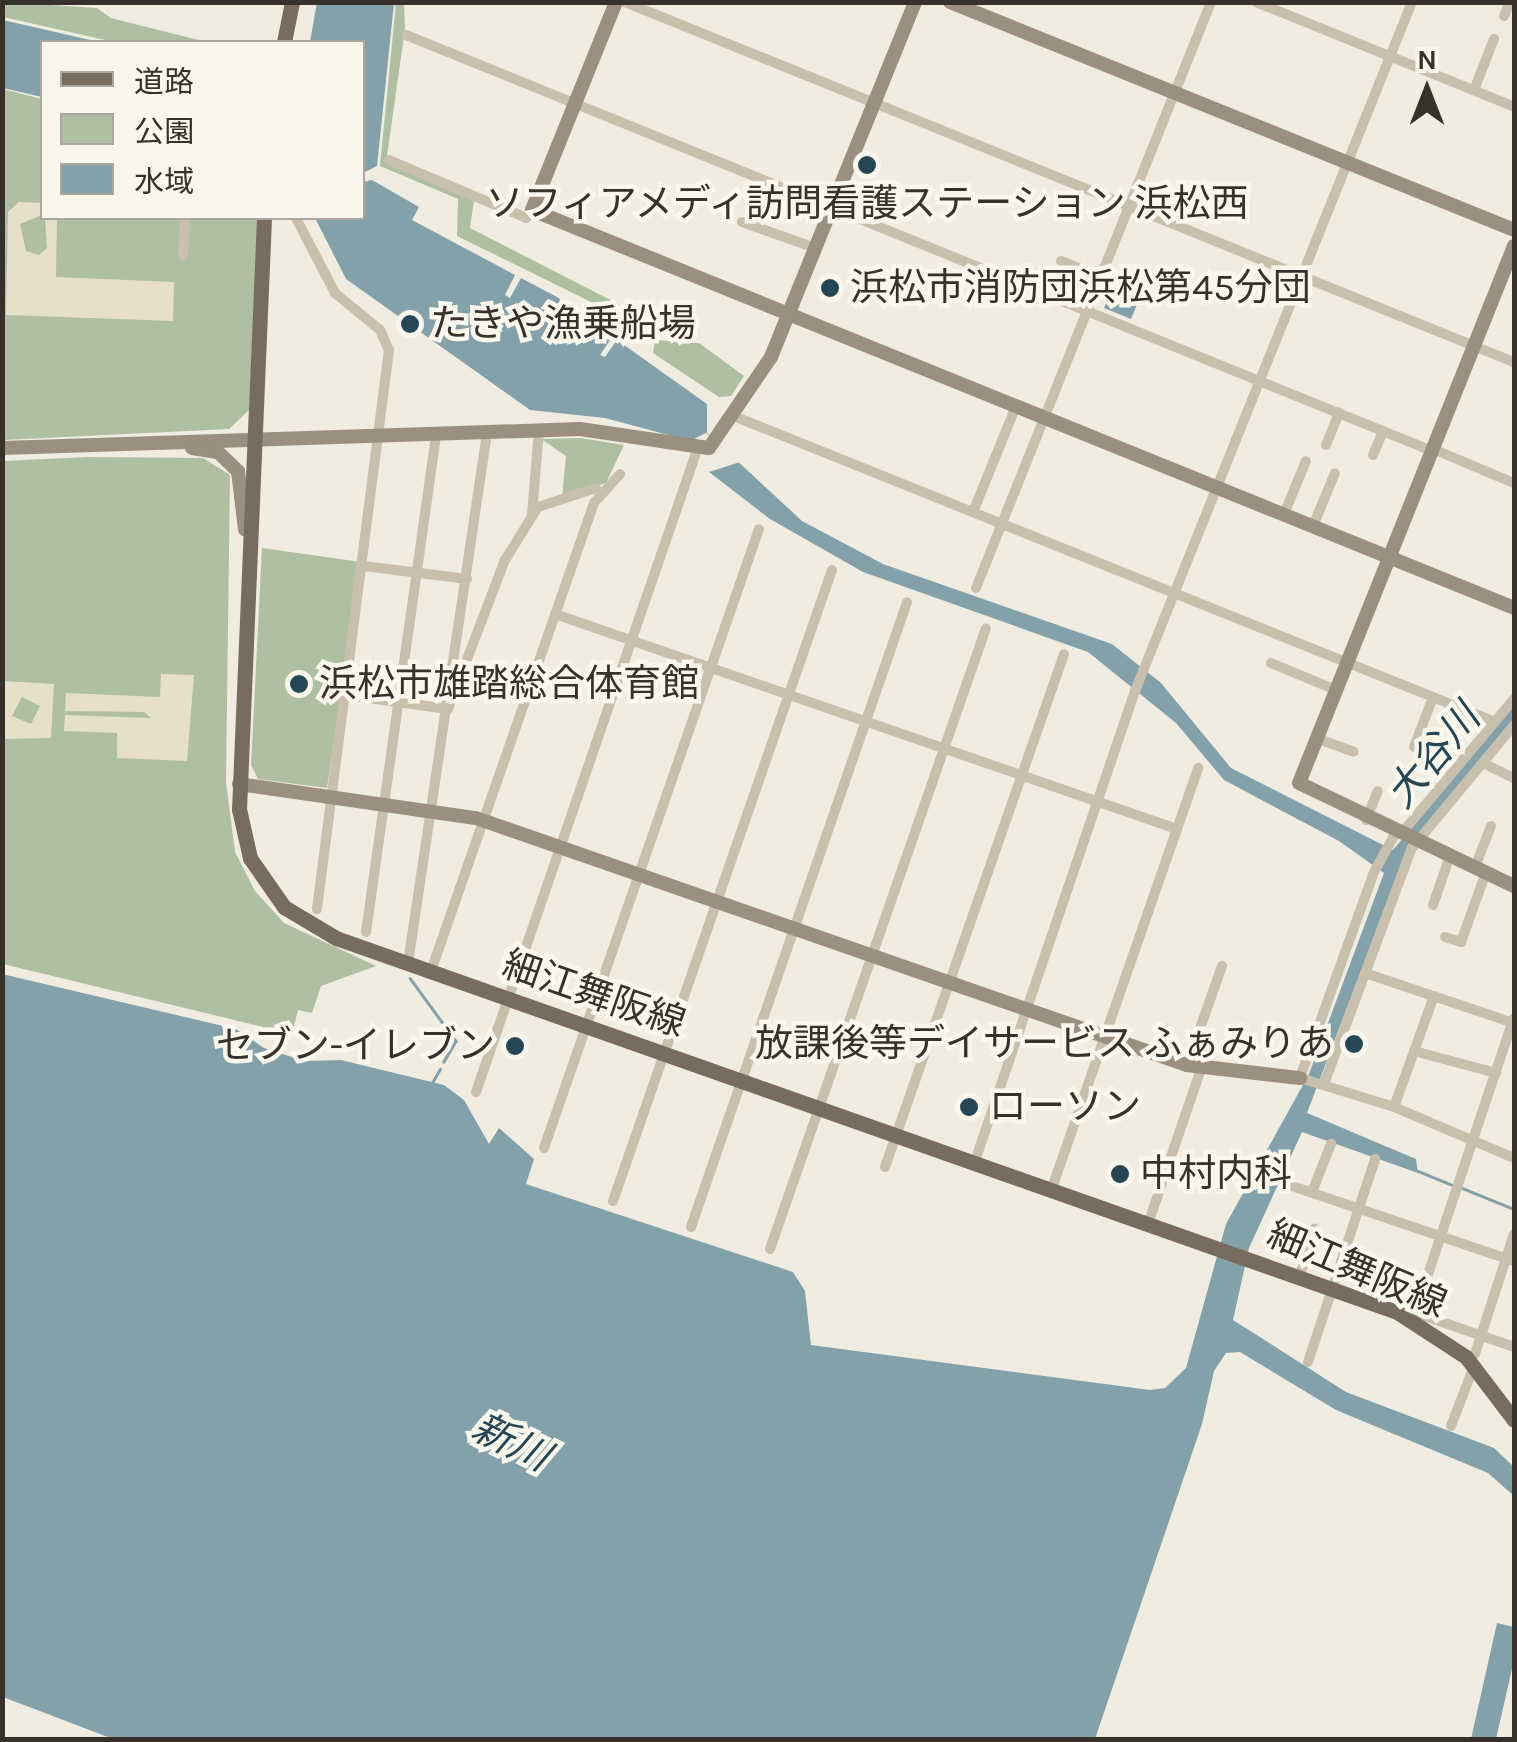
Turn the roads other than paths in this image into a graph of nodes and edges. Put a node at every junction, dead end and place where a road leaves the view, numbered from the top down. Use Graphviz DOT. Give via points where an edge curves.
graph roads {
  1 [pos="292,2"];
  2 [pos="616,2"];
  3 [pos="625,2"];
  4 [pos="916,2"];
  5 [pos="950,2"];
  6 [pos="1211,2"];
  7 [pos="1256,2"];
  8 [pos="1412,2"];
  9 [pos="1510,2"];
  10 [pos="1504,16"];
  11 [pos="406,35"];
  12 [pos="1494,39"];
  13 [pos="284,40"];
  14 [pos="1390,56"];
  15 [pos="1474,90"];
  16 [pos="1175,93"];
  17 [pos="575,103"];
  18 [pos="874,103"];
  19 [pos="1514,107"];
  20 [pos="389,160"];
  21 [pos="1347,163"];
  22 [pos="1129,206"];
  23 [pos="832,208"];
  24 [pos="532,210"];
  25 [pos="185,220"];
  26 [pos="264,220"];
  27 [pos="297,220"];
  28 [pos="742,222"];
  29 [pos="1514,230"];
  30 [pos="1514,246"];
  31 [pos="816,248"];
  32 [pos="184,256"];
  33 [pos="1061,261"];
  34 [pos="1302,276"];
  35 [pos="1101,277"];
  36 [pos="1087,311"];
  37 [pos="789,314"];
  38 [pos="1474,346"];
  39 [pos="1514,362"];
  40 [pos="1260,380"];
  41 [pos="1016,406"];
  42 [pos="1339,413"];
  43 [pos="736,416"];
  44 [pos="1044,417"];
  45 [pos="539,430"];
  46 [pos="1383,431"];
  47 [pos="487,433"];
  48 [pos="436,436"];
  49 [pos="256,438"];
  50 [pos="381,440"];
  51 [pos="114,443"];
  52 [pos="1326,445"];
  53 [pos="2,448"];
  54 [pos="1432,450"];
  55 [pos="692,453"];
  56 [pos="1373,454"];
  57 [pos="1306,461"];
  58 [pos="1335,472"];
  59 [pos="620,474"];
  60 [pos="1514,483"];
  61 [pos="1216,487"];
  62 [pos="596,488"];
  63 [pos="973,512"];
  64 [pos="1284,514"];
  65 [pos="533,516"];
  66 [pos="1002,524"];
  67 [pos="1313,526"];
  68 [pos="759,528"];
  69 [pos="1389,557"];
  70 [pos="364,566"];
  71 [pos="832,570"];
  72 [pos="416,572"];
  73 [pos="248,575"];
  74 [pos="466,579"];
  75 [pos="976,588"];
  76 [pos="1174,593"];
  77 [pos="908,602"];
  78 [pos="1514,608"];
  79 [pos="555,614"];
  80 [pos="986,628"];
  81 [pos="633,640"];
  82 [pos="1064,654"];
  83 [pos="1347,662"];
  84 [pos="1271,664"];
  85 [pos="711,668"];
  86 [pos="1336,690"];
  87 [pos="788,694"];
  88 [pos="346,695"];
  89 [pos="1434,697"];
  90 [pos="1514,699"];
  91 [pos="398,702"];
  92 [pos="448,708"];
  93 [pos="866,722"];
  94 [pos="1495,722"];
  95 [pos="1514,725"];
  96 [pos="1316,738"];
  97 [pos="1414,747"];
  98 [pos="944,748"];
  99 [pos="1354,752"];
  100 [pos="1483,763"];
  101 [pos="1198,768"];
  102 [pos="1022,775"];
  103 [pos="1514,778"];
  104 [pos="238,784"];
  105 [pos="1378,791"];
  106 [pos="332,796"];
  107 [pos="1099,802"];
  108 [pos="383,803"];
  109 [pos="434,810"];
  110 [pos="484,820"];
  111 [pos="1366,820"];
  112 [pos="1492,826"];
  113 [pos="1177,829"];
  114 [pos="1404,839"];
  115 [pos="561,847"];
  116 [pos="1450,856"];
  117 [pos="1480,870"];
  118 [pos="639,874"];
  119 [pos="1514,886"];
  120 [pos="717,901"];
  121 [pos="1432,905"];
  122 [pos="316,909"];
  123 [pos="794,928"];
  124 [pos="366,932"];
  125 [pos="1445,937"];
  126 [pos="872,954"];
  127 [pos="408,963"];
  128 [pos="1222,966"];
  129 [pos="431,971"];
  130 [pos="1365,973"];
  131 [pos="950,981"];
  132 [pos="1434,996"];
  133 [pos="508,998"];
  134 [pos="1028,1008"];
  135 [pos="1514,1021"];
  136 [pos="586,1026"];
  137 [pos="1105,1036"];
  138 [pos="1414,1051"];
  139 [pos="664,1052"];
  140 [pos="1194,1067"];
  141 [pos="1496,1073"];
  142 [pos="1302,1078"];
  143 [pos="742,1080"];
  144 [pos="1321,1084"];
  145 [pos="476,1092"];
  146 [pos="820,1106"];
  147 [pos="1394,1107"];
  148 [pos="897,1134"];
  149 [pos="1474,1142"];
  150 [pos="1331,1144"];
  151 [pos="544,1148"];
  152 [pos="1513,1154"];
  153 [pos="1375,1158"];
  154 [pos="975,1160"];
  155 [pos="886,1167"];
  156 [pos="1286,1184"];
  157 [pos="1052,1188"];
  158 [pos="1312,1192"];
  159 [pos="613,1200"];
  160 [pos="1358,1208"];
  161 [pos="1148,1221"];
  162 [pos="691,1226"];
  163 [pos="1316,1228"];
  164 [pos="1514,1234"];
  165 [pos="1441,1236"];
  166 [pos="770,1249"];
  167 [pos="1510,1260"];
  168 [pos="1299,1278"];
  169 [pos="1332,1289"];
  170 [pos="1414,1316"];
  171 [pos="1481,1336"];
  172 [pos="1514,1347"];
  173 [pos="1475,1360"];
  174 [pos="1308,1362"];
  175 [pos="1514,1417"];
  176 [pos="1450,1426"];
  1 -- 13 [label="main road"];
  2 -- 17 [label="street"];
  3 -- 18 [label="street"];
  4 -- 18 [label="street"];
  5 -- 16 [label="street"];
  6 -- 16 [label="street"];
  7 -- 14 [label="street"];
  8 -- 14 [label="street"];
  9 -- 10 [label="street"];
  11 -- 17 [label="street"];
  12 -- 15 [label="street"];
  14 -- 15 [label="street"];
  14 -- 21 [label="street"];
  15 -- 19 [label="street"];
  16 -- 21 [label="street"];
  16 -- 22 [label="street"];
  17 -- 23 [label="street"];
  17 -- 24 [label="street"];
  18 -- 22 [label="street"];
  18 -- 23 [label="street"];
  20 -- 24 [label="street" via="526,218"];
  21 -- 29 [label="street"];
  21 -- 34 [label="street"];
  22 -- 34 [label="street"];
  22 -- 35 [label="street"];
  23 -- 31 [label="street"];
  23 -- 36 [label="street"];
  24 -- 37 [label="street"];
  25 -- 32 [label="street"];
  26 -- 49 [label="main road, 細江舞阪線"];
  27 -- 50 [label="street" via="335,294 387,342"];
  28 -- 31 [label="street"];
  30 -- 38 [label="street"];
  31 -- 37 [label="street"];
  33 -- 35 [label="street"];
  34 -- 38 [label="street"];
  34 -- 40 [label="street"];
  35 -- 36 [label="street"];
  36 -- 40 [label="street"];
  36 -- 44 [label="street"];
  37 -- 41 [label="street"];
  37 -- 43 [label="street"];
  38 -- 39 [label="street"];
  38 -- 54 [label="street"];
  40 -- 42 [label="street"];
  40 -- 61 [label="street"];
  41 -- 44 [label="street"];
  41 -- 63 [label="street"];
  42 -- 46 [label="street"];
  42 -- 52 [label="street"];
  43 -- 55 [label="street" via="717,442"];
  43 -- 63 [label="street"];
  44 -- 61 [label="street"];
  44 -- 66 [label="street"];
  45 -- 47 [label="street"];
  45 -- 55 [label="street" via="603,430"];
  45 -- 65 [label="street"];
  46 -- 54 [label="street"];
  46 -- 56 [label="street"];
  47 -- 48 [label="street"];
  47 -- 74 [label="street"];
  48 -- 50 [label="street"];
  48 -- 72 [label="street"];
  49 -- 50 [label="street"];
  49 -- 51 [label="street"];
  49 -- 73 [label="main road, 細江舞阪線"];
  50 -- 70 [label="street"];
  51 -- 53 [label="street"];
  51 -- 73 [label="street" via="204,449 230,460 242,484"];
  54 -- 60 [label="street"];
  54 -- 69 [label="street"];
  55 -- 81 [label="street"];
  57 -- 64 [label="street"];
  58 -- 67 [label="street"];
  59 -- 79 [label="street" via="594,504"];
  61 -- 64 [label="street"];
  61 -- 76 [label="street"];
  62 -- 65 [label="street" via="538,507"];
  63 -- 66 [label="street"];
  64 -- 67 [label="street"];
  65 -- 92 [label="street" via="505,560"];
  66 -- 75 [label="street"];
  66 -- 76 [label="street"];
  67 -- 69 [label="street"];
  68 -- 85 [label="street"];
  69 -- 78 [label="street"];
  69 -- 83 [label="street"];
  70 -- 72 [label="street"];
  70 -- 88 [label="street"];
  71 -- 87 [label="street"];
  72 -- 74 [label="street"];
  72 -- 91 [label="street"];
  73 -- 104 [label="main road, 細江舞阪線"];
  74 -- 92 [label="street"];
  76 -- 83 [label="street"];
  76 -- 107 [label="street"];
  77 -- 93 [label="street"];
  79 -- 81 [label="street"];
  79 -- 110 [label="street"];
  80 -- 98 [label="street"];
  81 -- 85 [label="street"];
  81 -- 115 [label="street"];
  82 -- 102 [label="street"];
  83 -- 86 [label="street"];
  83 -- 89 [label="street"];
  84 -- 86 [label="street"];
  85 -- 87 [label="street"];
  85 -- 118 [label="street"];
  86 -- 96 [label="street"];
  87 -- 93 [label="street"];
  87 -- 120 [label="street"];
  88 -- 91 [label="street"];
  88 -- 106 [label="street"];
  89 -- 94 [label="street"];
  89 -- 97 [label="street"];
  90 -- 94 [label="street"];
  91 -- 92 [label="street"];
  91 -- 108 [label="street"];
  92 -- 109 [label="street"];
  93 -- 98 [label="street"];
  93 -- 123 [label="street"];
  94 -- 114 [label="street"];
  95 -- 100 [label="street"];
  96 -- 99 [label="street"];
  96 -- 111 [label="street" via="1300,788"];
  98 -- 102 [label="street"];
  98 -- 126 [label="street"];
  100 -- 103 [label="street"];
  100 -- 114 [label="street"];
  101 -- 113 [label="street"];
  102 -- 107 [label="street"];
  102 -- 131 [label="street"];
  104 -- 106 [label="street"];
  104 -- 127 [label="main road, 細江舞阪線" via="246,848 277,900 317,930"];
  105 -- 111 [label="street"];
  106 -- 108 [label="street"];
  106 -- 122 [label="street"];
  107 -- 113 [label="street"];
  107 -- 134 [label="street"];
  108 -- 109 [label="street"];
  108 -- 124 [label="street"];
  109 -- 110 [label="street"];
  109 -- 127 [label="street"];
  110 -- 115 [label="street"];
  110 -- 129 [label="street"];
  111 -- 114 [label="street"];
  112 -- 117 [label="street"];
  113 -- 137 [label="street"];
  114 -- 116 [label="street"];
  114 -- 130 [label="street"];
  114 -- 142 [label="street" via="1375,869"];
  115 -- 118 [label="street"];
  115 -- 133 [label="street"];
  116 -- 117 [label="street"];
  116 -- 121 [label="street"];
  117 -- 119 [label="street"];
  117 -- 125 [label="street" via="1461,942"];
  118 -- 120 [label="street"];
  118 -- 136 [label="street"];
  120 -- 123 [label="street"];
  120 -- 139 [label="street"];
  123 -- 126 [label="street"];
  123 -- 143 [label="street"];
  126 -- 131 [label="street"];
  126 -- 146 [label="street"];
  127 -- 129 [label="main road, 細江舞阪線"];
  128 -- 140 [label="street"];
  129 -- 133 [label="main road, 細江舞阪線"];
  130 -- 132 [label="street"];
  130 -- 144 [label="street"];
  131 -- 134 [label="street"];
  131 -- 148 [label="street"];
  132 -- 135 [label="street"];
  132 -- 138 [label="street"];
  133 -- 136 [label="main road, 細江舞阪線"];
  133 -- 145 [label="street"];
  134 -- 137 [label="street"];
  134 -- 154 [label="street"];
  135 -- 141 [label="street"];
  136 -- 139 [label="main road, 細江舞阪線"];
  136 -- 151 [label="street"];
  137 -- 140 [label="street"];
  137 -- 157 [label="street"];
  138 -- 141 [label="street"];
  138 -- 147 [label="street"];
  139 -- 143 [label="main road, 細江舞阪線"];
  139 -- 159 [label="street"];
  140 -- 142 [label="street"];
  140 -- 161 [label="street"];
  141 -- 149 [label="street"];
  142 -- 144 [label="street"];
  143 -- 146 [label="main road, 細江舞阪線"];
  143 -- 162 [label="street"];
  144 -- 147 [label="street"];
  146 -- 148 [label="main road, 細江舞阪線"];
  146 -- 166 [label="street"];
  147 -- 149 [label="street"];
  148 -- 154 [label="main road, 細江舞阪線"];
  148 -- 155 [label="street"];
  149 -- 152 [label="street"];
  149 -- 165 [label="street"];
  150 -- 158 [label="street"];
  153 -- 160 [label="street"];
  154 -- 157 [label="main road, 細江舞阪線"];
  156 -- 158 [label="street"];
  157 -- 161 [label="main road, 細江舞阪線"];
  158 -- 160 [label="street"];
  160 -- 165 [label="street"];
  160 -- 169 [label="street"];
  161 -- 168 [label="main road, 細江舞阪線"];
  163 -- 168 [label="street"];
  164 -- 167 [label="street"];
  165 -- 167 [label="street"];
  165 -- 170 [label="street"];
  167 -- 171 [label="street"];
  168 -- 169 [label="main road, 細江舞阪線"];
  169 -- 170 [label="main road, 細江舞阪線"];
  169 -- 174 [label="street"];
  170 -- 171 [label="street"];
  170 -- 173 [label="main road, 細江舞阪線"];
  171 -- 172 [label="street"];
  171 -- 173 [label="street"];
  173 -- 175 [label="main road, 細江舞阪線"];
  173 -- 176 [label="street"];
}
